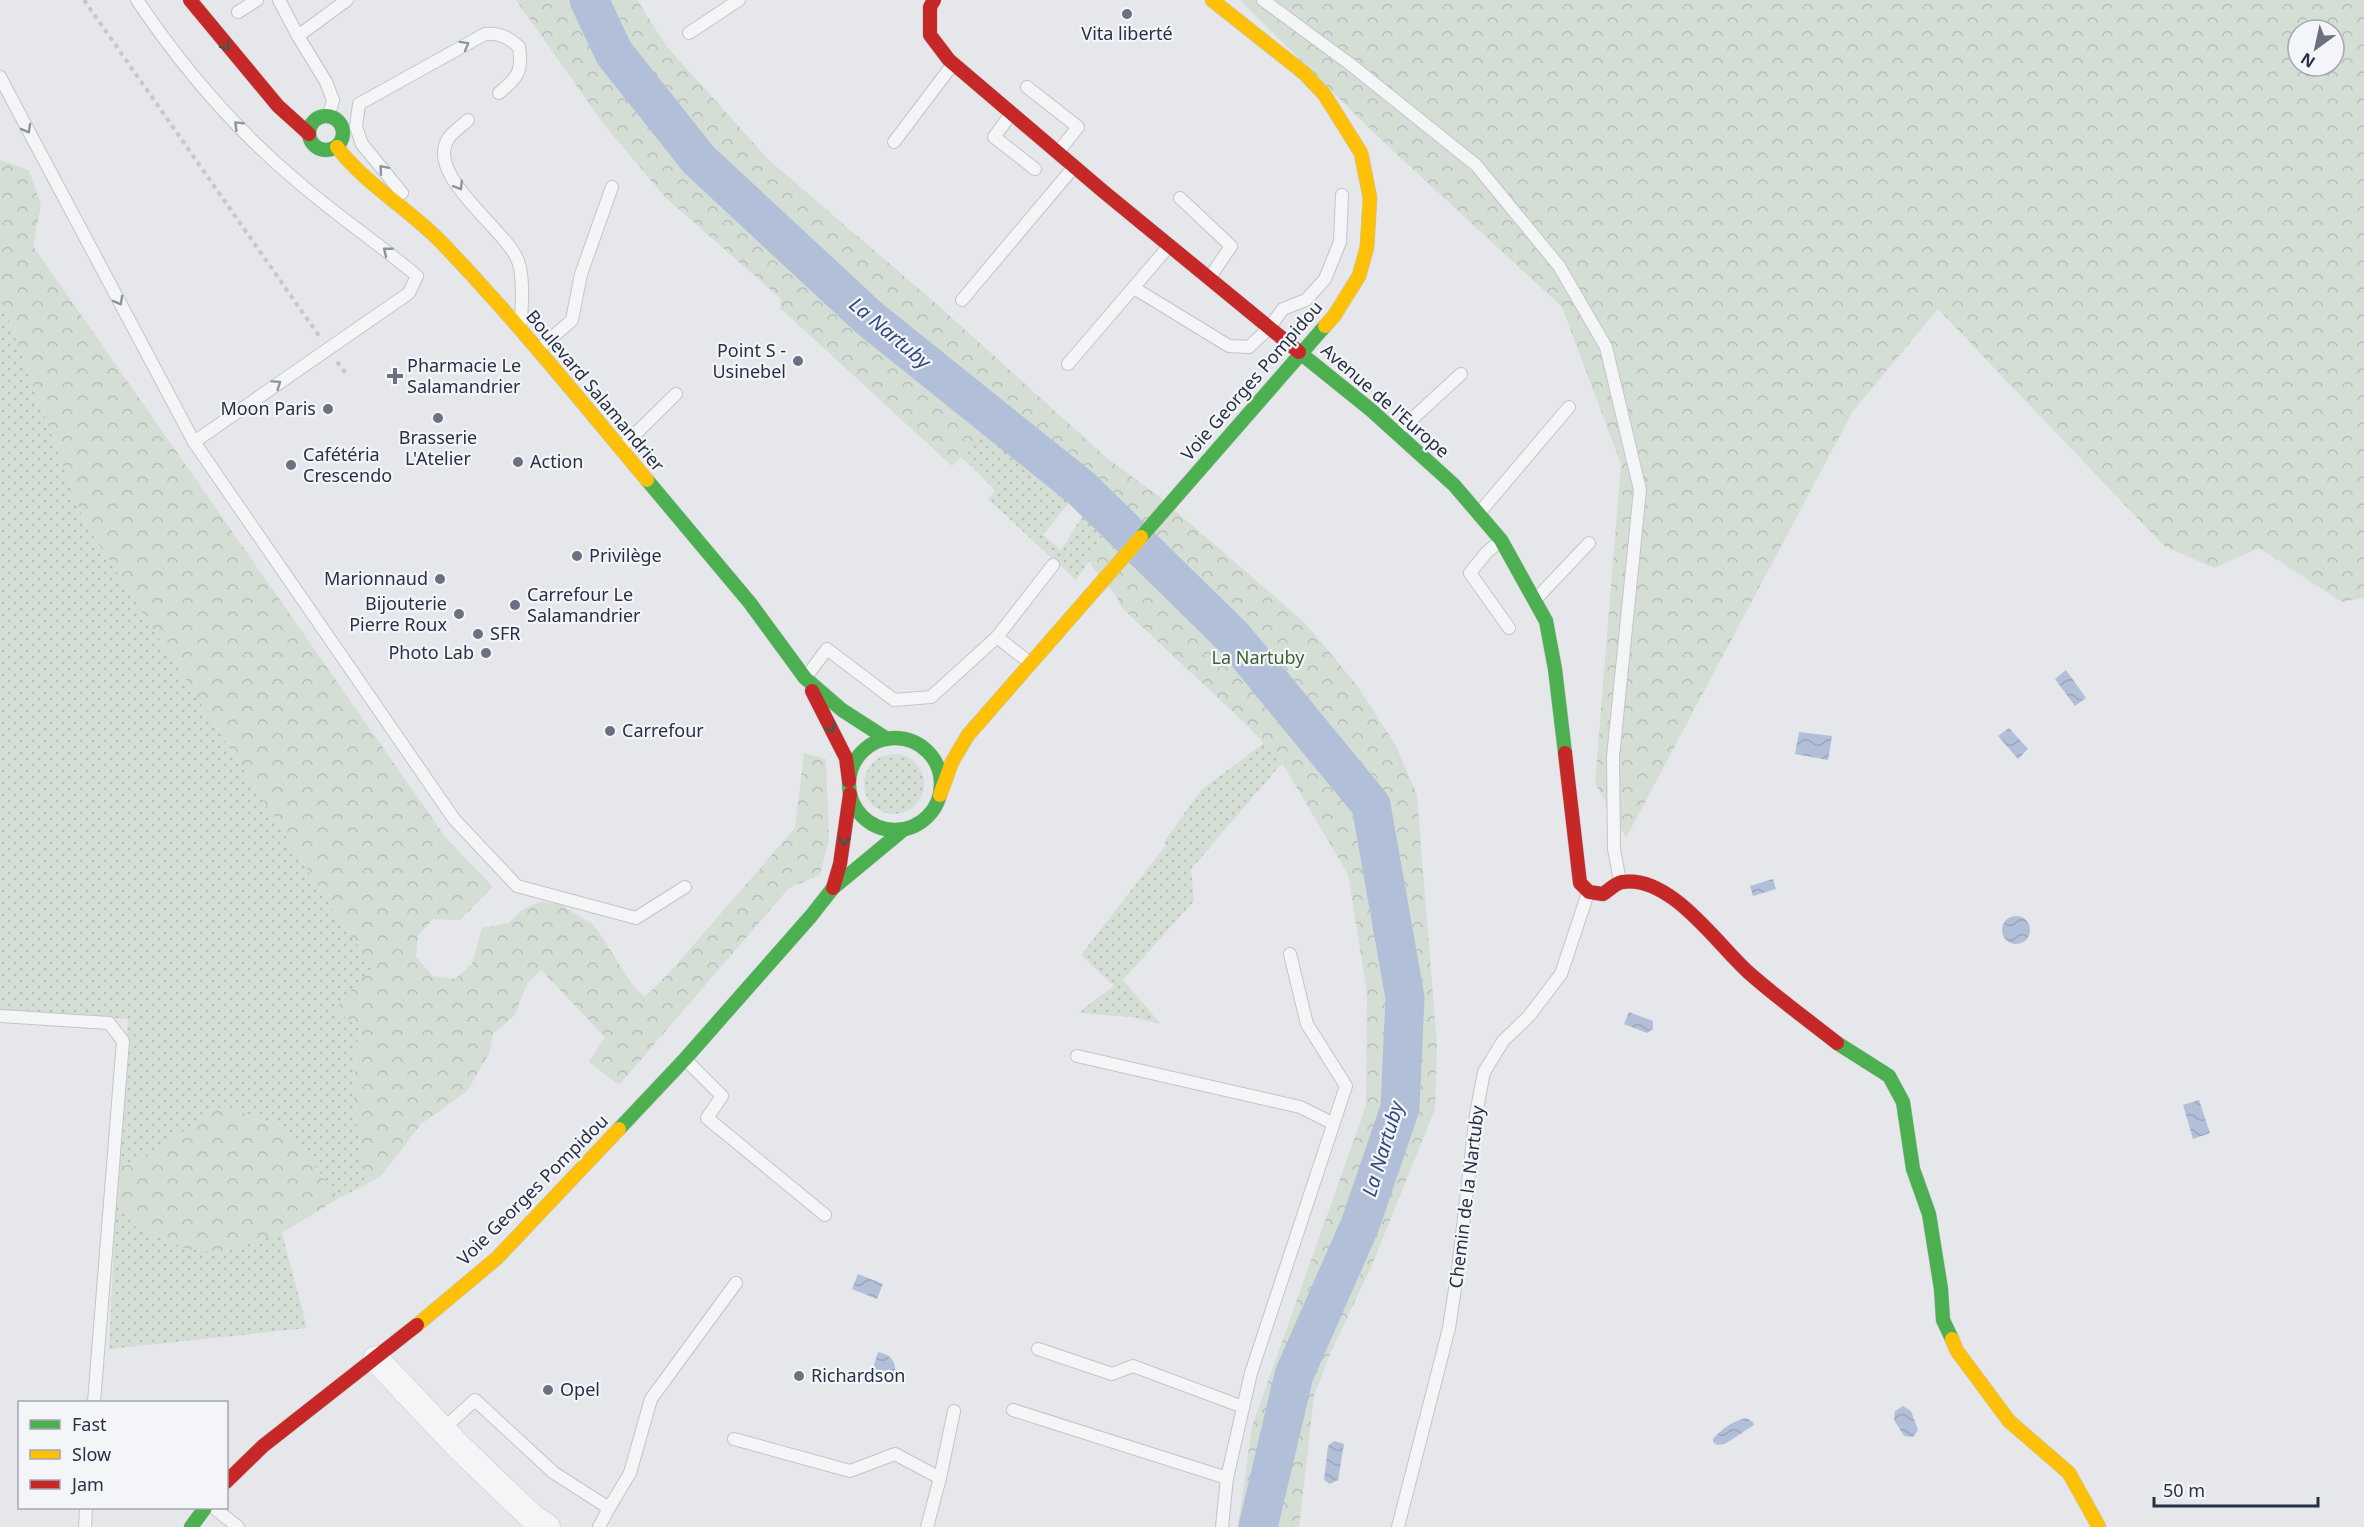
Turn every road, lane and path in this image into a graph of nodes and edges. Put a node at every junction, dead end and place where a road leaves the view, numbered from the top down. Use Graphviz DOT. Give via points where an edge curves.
graph roads {
  1 [pos="84,0"];
  2 [pos="137,0"];
  3 [pos="190,0"];
  4 [pos="257,0"];
  5 [pos="279,0"];
  6 [pos="347,0"];
  7 [pos="738,0"];
  8 [pos="1212,0"];
  9 [pos="1263,0"];
  10 [pos="928,2"];
  11 [pos="238,12"];
  12 [pos="689,33"];
  13 [pos="298,36"];
  14 [pos="953,64"];
  15 [pos="0,77"];
  16 [pos="1027,87"];
  17 [pos="499,93"];
  18 [pos="1011,113"];
  19 [pos="329,115"];
  20 [pos="468,120"];
  21 [pos="309,134"];
  22 [pos="894,142"];
  23 [pos="337,147"];
  24 [pos="1058,153"];
  25 [pos="1074,167"];
  26 [pos="1035,169"];
  27 [pos="612,187"];
  28 [pos="1342,195"];
  29 [pos="1180,198"];
  30 [pos="414,218"];
  31 [pos="1170,245"];
  32 [pos="1210,277"];
  33 [pos="1134,288"];
  34 [pos="962,300"];
  35 [pos="520,328"];
  36 [pos="1269,328"];
  37 [pos="328,349"];
  38 [pos="538,350"];
  39 [pos="1302,353"];
  40 [pos="1068,364"];
  41 [pos="1461,374"];
  42 [pos="347,375"];
  43 [pos="676,394"];
  44 [pos="1569,407"];
  45 [pos="1397,433"];
  46 [pos="194,442"];
  47 [pos="620,449"];
  48 [pos="1478,514"];
  49 [pos="1501,540"];
  50 [pos="1589,543"];
  51 [pos="1053,565"];
  52 [pos="1534,601"];
  53 [pos="1509,628"];
  54 [pos="997,637"];
  55 [pos="1030,663"];
  56 [pos="805,678"];
  57 [pos="968,735"];
  58 [pos="887,739"];
  59 [pos="952,739"];
  60 [pos="909,741"];
  61 [pos="934,743"];
  62 [pos="849,787"];
  63 [pos="940,795"];
  64 [pos="903,830"];
  65 [pos="1620,882"];
  66 [pos="685,887"];
  67 [pos="833,888"];
  68 [pos="1589,892"];
  69 [pos="1290,954"];
  70 [pos="0,1016"];
  71 [pos="1077,1056"];
  72 [pos="685,1059"];
  73 [pos="1332,1124"];
  74 [pos="825,1215"];
  75 [pos="736,1283"];
  76 [pos="1038,1349"];
  77 [pos="376,1359"];
  78 [pos="94,1401"];
  79 [pos="1243,1407"];
  80 [pos="1013,1410"];
  81 [pos="954,1411"];
  82 [pos="443,1429"];
  83 [pos="734,1439"];
  84 [pos="940,1478"];
  85 [pos="1227,1478"];
  86 [pos="228,1480"];
  87 [pos="609,1508"];
  88 [pos="86,1509"];
  89 [pos="204,1509"];
  90 [pos="215,1509"];
  91 [pos="85,1527"];
  92 [pos="191,1527"];
  93 [pos="238,1527"];
  94 [pos="547,1527"];
  95 [pos="599,1527"];
  96 [pos="927,1527"];
  97 [pos="1222,1527"];
  98 [pos="1398,1527"];
  99 [pos="2099,1527"];
  1 -- 37 [label="path"];
  37 -- 2 [label="lane, one-way" via="410,293 417,276 297,182 224,111 161,36"];
  3 -- 21 [label="street, one-way" via="278,106"];
  4 -- 11 [label="lane"];
  5 -- 13 [label="lane"];
  6 -- 13 [label="lane"];
  7 -- 12 [label="lane"];
  8 -- 39 [label="street, Voie Georges Pompidou" via="1324,94 1361,153 1370,198 1367,247 1359,276 1334,316"];
  9 -- 65 [label="lane" via="1476,165 1559,266 1606,347 1640,490 1613,757 1614,849"];
  10 -- 14 [label="street, Avenue de l'Europe" via="930,35"];
  13 -- 19 [label="lane" via="326,82 333,100"];
  14 -- 18 [label="street, Avenue de l'Europe"];
  14 -- 22 [label="lane"];
  15 -- 46 [label="lane, one-way"];
  16 -- 24 [label="lane" via="1078,127"];
  30 -- 17 [label="lane, one-way" via="399,187 362,144 356,127 359,104 484,34 496,33 519,47 520,69"];
  18 -- 24 [label="street, Avenue de l'Europe"];
  18 -- 26 [label="lane" via="994,137"];
  19 -- 21 [label="street" via="315,119"];
  19 -- 23 [label="street" via="343,128 343,139"];
  20 -- 35 [label="lane, one-way" via="448,138 445,165 467,200 519,262"];
  21 -- 23 [label="street" via="321,150"];
  23 -- 30 [label="street, Boulevard Salamandrier" via="352,167"];
  24 -- 25 [label="street, Avenue de l'Europe"];
  25 -- 31 [label="street, Avenue de l'Europe"];
  25 -- 34 [label="lane"];
  27 -- 38 [label="lane" via="581,274 572,320"];
  28 -- 36 [label="lane" via="1340,242 1325,279 1306,300 1283,309"];
  29 -- 32 [label="lane" via="1231,246"];
  30 -- 35 [label="street, Boulevard Salamandrier"];
  31 -- 32 [label="street, Avenue de l'Europe"];
  31 -- 33 [label="lane"];
  32 -- 36 [label="street, Avenue de l'Europe"];
  33 -- 36 [label="lane" via="1228,346 1249,347"];
  33 -- 40 [label="lane"];
  35 -- 38 [label="street, Boulevard Salamandrier"];
  36 -- 39 [label="street, Avenue de l'Europe"];
  37 -- 42 [label="path"];
  46 -- 37 [label="lane, one-way"];
  38 -- 47 [label="street, Boulevard Salamandrier"];
  39 -- 45 [label="street, Avenue de l'Europe"];
  39 -- 55 [label="street, Voie Georges Pompidou"];
  41 -- 45 [label="lane"];
  43 -- 47 [label="lane"];
  44 -- 48 [label="lane"];
  45 -- 48 [label="street, Avenue de l'Europe" via="1454,485"];
  46 -- 66 [label="lane" via="454,819 517,886 636,918"];
  47 -- 56 [label="street, Boulevard Salamandrier" via="750,603"];
  48 -- 49 [label="street, Avenue de l'Europe"];
  49 -- 52 [label="street, Avenue de l'Europe"];
  49 -- 53 [label="lane" via="1470,573"];
  50 -- 52 [label="lane"];
  51 -- 54 [label="lane"];
  52 -- 68 [label="street, Avenue de l'Europe" via="1546,621 1580,883"];
  54 -- 55 [label="lane"];
  54 -- 56 [label="lane" via="931,697 894,700 827,648"];
  55 -- 57 [label="street, Voie Georges Pompidou"];
  56 -- 58 [label="street, Boulevard Salamandrier" via="842,710"];
  56 -- 62 [label="street, Boulevard Salamandrier, one-way" via="843,751"];
  57 -- 59 [label="street"];
  57 -- 63 [label="street, Voie Georges Pompidou" via="952,762"];
  58 -- 60 [label="street"];
  58 -- 62 [label="street" via="861,753 852,766"];
  60 -- 61 [label="street"];
  60 -- 63 [label="street" via="933,759 939,772"];
  62 -- 64 [label="street" via="856,810 867,821 880,828"];
  62 -- 67 [label="street, Voie Georges Pompidou, one-way" via="840,864"];
  63 -- 64 [label="street" via="924,820"];
  64 -- 67 [label="street, Voie Georges Pompidou"];
  65 -- 68 [label="street" via="1603,894"];
  65 -- 99 [label="street" via="1638,882 1664,892 1702,922 1762,984 1838,1044 1889,1076 1903,1102 1913,1169 1929,1214 1943,1320 1957,1351 2009,1421 2069,1473"];
  67 -- 72 [label="street, Voie Georges Pompidou"];
  68 -- 98 [label="lane, Chemin de la Nartuby" via="1561,974 1503,1041 1484,1072 1449,1328"];
  69 -- 73 [label="lane" via="1307,1024 1346,1086"];
  70 -- 78 [label="lane" via="109,1023 123,1041"];
  71 -- 73 [label="lane" via="1300,1107"];
  72 -- 74 [label="lane" via="722,1096 707,1118"];
  72 -- 77 [label="street, Voie Georges Pompidou" via="496,1258"];
  73 -- 79 [label="lane"];
  75 -- 87 [label="lane" via="651,1399 630,1473"];
  76 -- 79 [label="lane" via="1112,1374 1132,1366"];
  77 -- 82 [label="street"];
  77 -- 86 [label="street, Voie Georges Pompidou" via="263,1446"];
  79 -- 85 [label="lane"];
  80 -- 85 [label="lane"];
  81 -- 84 [label="lane"];
  82 -- 87 [label="lane" via="475,1400 554,1473"];
  82 -- 94 [label="street" via="532,1517"];
  83 -- 84 [label="lane" via="850,1471 895,1454"];
  84 -- 96 [label="lane"];
  85 -- 97 [label="lane"];
  87 -- 95 [label="lane"];
  88 -- 91 [label="lane"];
  89 -- 92 [label="street"];
  90 -- 93 [label="lane"];
}
